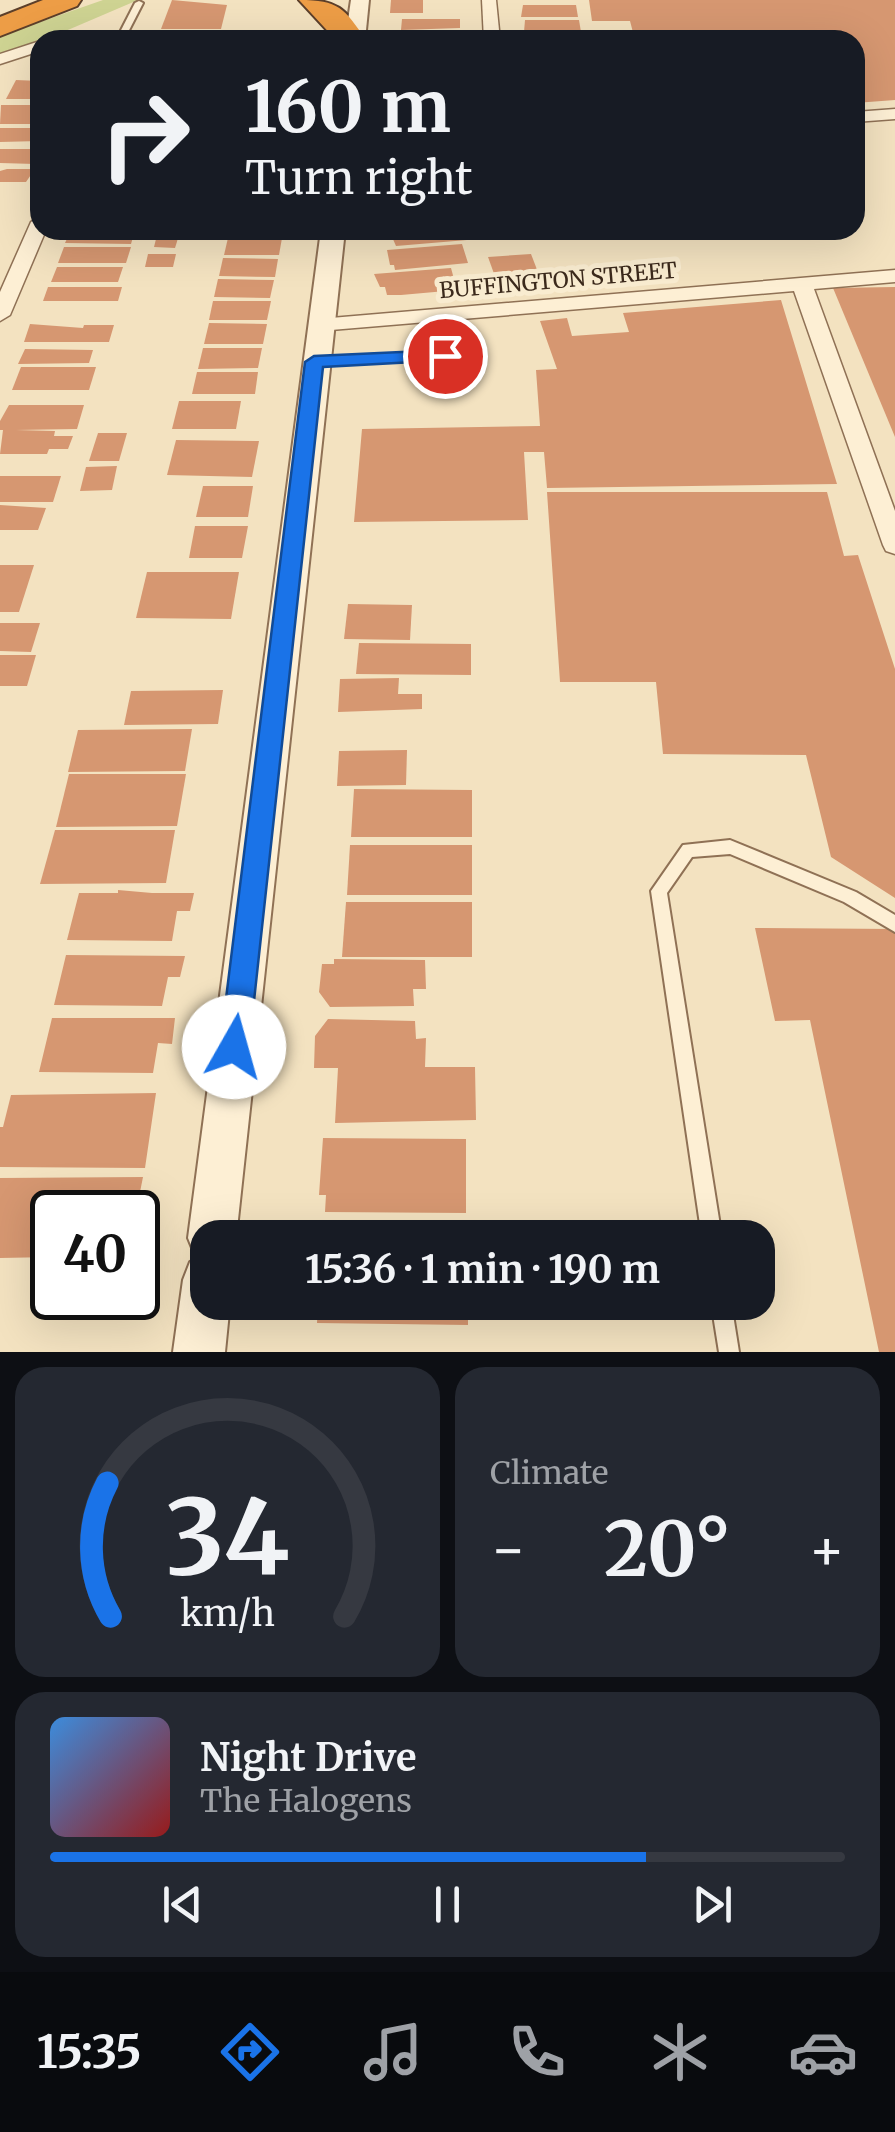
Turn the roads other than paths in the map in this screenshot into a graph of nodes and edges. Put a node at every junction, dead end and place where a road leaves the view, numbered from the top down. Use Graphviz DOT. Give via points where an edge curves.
graph roads {
  1 [pos="10,0"];
  2 [pos="67,0"];
  3 [pos="312,0"];
  4 [pos="489,0"];
  5 [pos="139,3"];
  6 [pos="0,4"];
  7 [pos="355,20"];
  8 [pos="0,27"];
  9 [pos="125,30"];
  10 [pos="491,30"];
  11 [pos="30,49"];
  12 [pos="4,58"];
  13 [pos="895,114"];
  14 [pos="865,116"];
  15 [pos="32,240"];
  16 [pos="332,240"];
  17 [pos="895,276"];
  18 [pos="802,284"];
  19 [pos="442,314"];
  20 [pos="0,316"];
  21 [pos="319,325"];
  22 [pos="314,362"];
  23 [pos="895,545"];
  24 [pos="895,924"];
  25 [pos="214,1220"];
  26 [pos="709,1220"];
  27 [pos="203,1320"];
  28 [pos="725,1320"];
  29 [pos="199,1352"];
  30 [pos="729,1352"];
  1 -- 6 [label="highway"];
  2 -- 8 [label="highway"];
  3 -- 7 [label="highway" via="336,20"];
  4 -- 10 [label="street"];
  5 -- 9 [label="lane"];
  11 -- 12 [label="street"];
  13 -- 14 [label="street"];
  15 -- 20 [label="street"];
  16 -- 21 [label="street"];
  17 -- 18 [label="street, BUFFINGTON STREET"];
  18 -- 19 [label="street, BUFFINGTON STREET"];
  18 -- 23 [label="street"];
  19 -- 21 [label="street, BUFFINGTON STREET"];
  19 -- 22 [label="lane" via="445,356"];
  21 -- 22 [label="street"];
  22 -- 25 [label="street"];
  24 -- 26 [label="lane" via="850,897 730,847 688,850 659,890"];
  27 -- 29 [label="street"];
  28 -- 30 [label="lane"];
}
